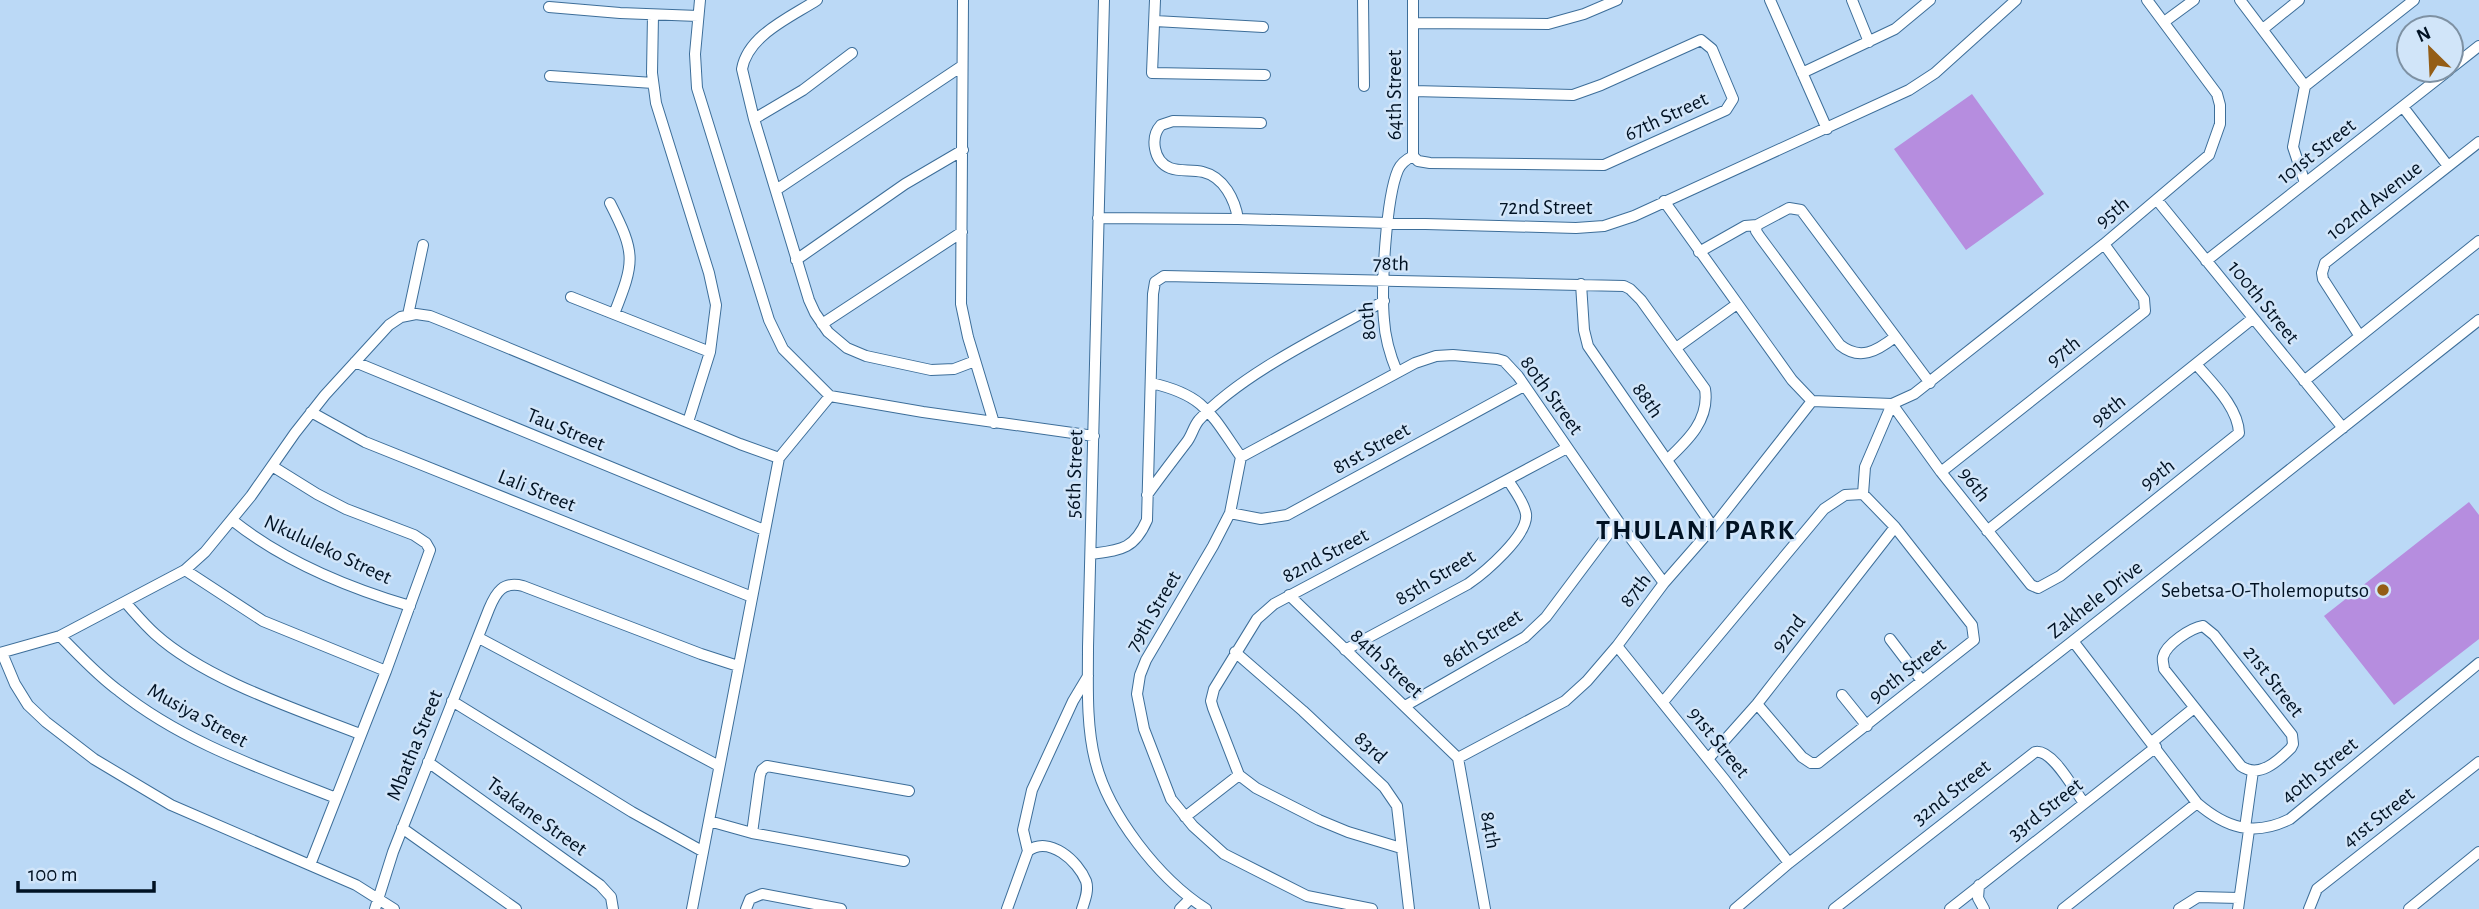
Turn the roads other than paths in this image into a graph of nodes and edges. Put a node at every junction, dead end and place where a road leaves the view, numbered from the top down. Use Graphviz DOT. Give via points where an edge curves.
graph roads {
  1 [pos="699,0"];
  2 [pos="817,0"];
  3 [pos="963,0"];
  4 [pos="1104,0"];
  5 [pos="1155,0"];
  6 [pos="1363,0"];
  7 [pos="1413,0"];
  8 [pos="1618,0"];
  9 [pos="1770,0"];
  10 [pos="1852,0"];
  11 [pos="1930,0"];
  12 [pos="2016,0"];
  13 [pos="2147,0"];
  14 [pos="2194,0"];
  15 [pos="2240,0"];
  16 [pos="2299,0"];
  17 [pos="2414,0"];
  18 [pos="549,7"];
  19 [pos="653,15"];
  20 [pos="698,16"];
  21 [pos="1155,20"];
  22 [pos="2164,22"];
  23 [pos="1413,23"];
  24 [pos="1263,27"];
  25 [pos="2263,29"];
  26 [pos="1869,43"];
  27 [pos="2479,46"];
  28 [pos="852,52"];
  29 [pos="2465,57"];
  30 [pos="962,66"];
  31 [pos="1802,73"];
  32 [pos="1265,75"];
  33 [pos="550,76"];
  34 [pos="653,83"];
  35 [pos="2431,84"];
  36 [pos="1364,86"];
  37 [pos="2305,86"];
  38 [pos="1413,91"];
  39 [pos="2403,107"];
  40 [pos="754,119"];
  41 [pos="1261,123"];
  42 [pos="1827,129"];
  43 [pos="2479,142"];
  44 [pos="962,150"];
  45 [pos="1413,156"];
  46 [pos="2448,166"];
  47 [pos="2305,183"];
  48 [pos="776,190"];
  49 [pos="2157,200"];
  50 [pos="1664,201"];
  51 [pos="610,203"];
  52 [pos="1098,218"];
  53 [pos="1238,219"];
  54 [pos="1389,224"];
  55 [pos="1757,225"];
  56 [pos="962,232"];
  57 [pos="2479,240"];
  58 [pos="2104,244"];
  59 [pos="423,245"];
  60 [pos="1699,252"];
  61 [pos="796,260"];
  62 [pos="2206,261"];
  63 [pos="1383,282"];
  64 [pos="1581,284"];
  65 [pos="571,297"];
  66 [pos="1384,301"];
  67 [pos="1737,304"];
  68 [pos="614,314"];
  69 [pos="408,315"];
  70 [pos="2252,319"];
  71 [pos="2475,323"];
  72 [pos="822,324"];
  73 [pos="2359,335"];
  74 [pos="2479,336"];
  75 [pos="1895,337"];
  76 [pos="1676,348"];
  77 [pos="710,352"];
  78 [pos="975,361"];
  79 [pos="355,362"];
  80 [pos="2196,364"];
  81 [pos="1397,372"];
  82 [pos="2304,381"];
  83 [pos="1151,383"];
  84 [pos="1930,383"];
  85 [pos="1524,386"];
  86 [pos="830,396"];
  87 [pos="1812,401"];
  88 [pos="1892,404"];
  89 [pos="1209,411"];
  90 [pos="311,412"];
  91 [pos="688,422"];
  92 [pos="994,423"];
  93 [pos="2343,428"];
  94 [pos="1094,436"];
  95 [pos="1567,448"];
  96 [pos="1241,457"];
  97 [pos="779,458"];
  98 [pos="1667,460"];
  99 [pos="272,466"];
  100 [pos="1941,472"];
  101 [pos="1508,480"];
  102 [pos="1863,494"];
  103 [pos="1147,495"];
  104 [pos="1230,513"];
  105 [pos="232,520"];
  106 [pos="1618,522"];
  107 [pos="1713,527"];
  108 [pos="1895,527"];
  109 [pos="764,530"];
  110 [pos="1987,531"];
  111 [pos="1091,554"];
  112 [pos="185,570"];
  113 [pos="1664,583"];
  114 [pos="2032,585"];
  115 [pos="1289,595"];
  116 [pos="752,597"];
  117 [pos="125,602"];
  118 [pos="410,606"];
  119 [pos="60,636"];
  120 [pos="479,638"];
  121 [pos="1890,639"];
  122 [pos="2073,641"];
  123 [pos="1617,646"];
  124 [pos="1345,650"];
  125 [pos="1235,652"];
  126 [pos="1,653"];
  127 [pos="2479,663"];
  128 [pos="738,666"];
  129 [pos="386,671"];
  130 [pos="1088,676"];
  131 [pos="1922,681"];
  132 [pos="1842,695"];
  133 [pos="452,701"];
  134 [pos="1663,702"];
  135 [pos="1757,704"];
  136 [pos="1405,706"];
  137 [pos="2194,708"];
  138 [pos="1867,726"];
  139 [pos="360,734"];
  140 [pos="2154,745"];
  141 [pos="1458,758"];
  142 [pos="1708,759"];
  143 [pos="428,762"];
  144 [pos="2479,762"];
  145 [pos="719,766"];
  146 [pos="2253,771"];
  147 [pos="1239,775"];
  148 [pos="909,791"];
  149 [pos="336,798"];
  150 [pos="2084,803"];
  151 [pos="2197,803"];
  152 [pos="1185,817"];
  153 [pos="709,821"];
  154 [pos="402,828"];
  155 [pos="2247,829"];
  156 [pos="752,833"];
  157 [pos="1401,848"];
  158 [pos="1028,850"];
  159 [pos="702,851"];
  160 [pos="2479,852"];
  161 [pos="904,861"];
  162 [pos="1789,863"];
  163 [pos="310,865"];
  164 [pos="1979,886"];
  165 [pos="1190,899"];
  166 [pos="377,903"];
  167 [pos="2239,904"];
  168 [pos="394,909"];
  169 [pos="516,909"];
  170 [pos="613,909"];
  171 [pos="692,909"];
  172 [pos="746,909"];
  173 [pos="841,909"];
  174 [pos="1007,909"];
  175 [pos="1082,909"];
  176 [pos="1180,909"];
  177 [pos="1206,909"];
  178 [pos="1372,909"];
  179 [pos="1409,909"];
  180 [pos="1485,909"];
  181 [pos="1735,909"];
  182 [pos="1834,909"];
  183 [pos="1950,909"];
  184 [pos="1984,909"];
  185 [pos="2063,909"];
  186 [pos="2179,909"];
  187 [pos="2309,909"];
  188 [pos="2409,909"];
  1 -- 20 [label="street"];
  2 -- 40 [label="street" via="768,32 747,53 742,69"];
  3 -- 30 [label="street"];
  4 -- 52 [label="street, 56th Street"];
  5 -- 21 [label="street"];
  6 -- 36 [label="street"];
  7 -- 23 [label="street, 64th Street"];
  8 -- 23 [label="street" via="1548,24"];
  9 -- 31 [label="street"];
  10 -- 26 [label="street"];
  11 -- 26 [label="street" via="1900,26"];
  12 -- 42 [label="street, 72nd Street" via="1925,80"];
  13 -- 22 [label="street, 95th"];
  14 -- 22 [label="street"];
  15 -- 25 [label="street"];
  16 -- 25 [label="street"];
  17 -- 37 [label="street"];
  18 -- 19 [label="street"];
  19 -- 20 [label="street"];
  19 -- 34 [label="street"];
  20 -- 86 [label="street" via="697,88 774,335"];
  21 -- 24 [label="street"];
  21 -- 32 [label="street" via="1153,74"];
  22 -- 49 [label="street, 95th" via="2217,94 2220,124 2209,155"];
  23 -- 38 [label="street, 64th Street"];
  25 -- 37 [label="street"];
  26 -- 31 [label="street"];
  27 -- 29 [label="street, 101st Street"];
  28 -- 40 [label="street" via="803,90"];
  30 -- 44 [label="street"];
  30 -- 48 [label="street"];
  31 -- 42 [label="street"];
  33 -- 34 [label="street"];
  34 -- 77 [label="street" via="660,122 714,293"];
  35 -- 39 [label="street, 101st Street"];
  37 -- 47 [label="street" via="2293,147"];
  38 -- 45 [label="street, 64th Street"];
  38 -- 45 [label="street, 67th Street" via="1573,95 1702,40 1712,49 1733,99 1726,110 1604,165 1430,163"];
  39 -- 46 [label="street"];
  39 -- 47 [label="street, 101st Street"];
  40 -- 48 [label="street"];
  41 -- 53 [label="street" via="1173,121 1161,125 1155,135 1161,163 1171,169 1211,175 1231,195"];
  42 -- 50 [label="street, 72nd Street"];
  43 -- 46 [label="street, 102nd Avenue"];
  44 -- 56 [label="street"];
  44 -- 61 [label="street"];
  45 -- 54 [label="street, 64th Street" via="1398,170"];
  46 -- 73 [label="street, 102nd Avenue" via="2325,263 2323,279"];
  47 -- 62 [label="street, 101st Street"];
  48 -- 61 [label="street"];
  49 -- 58 [label="street, 95th"];
  49 -- 62 [label="street, 100th Street"];
  50 -- 54 [label="street, 72nd Street" via="1604,226"];
  50 -- 60 [label="street"];
  51 -- 68 [label="street" via="631,262"];
  52 -- 53 [label="street, 72nd Street"];
  52 -- 94 [label="street, 56th Street"];
  53 -- 54 [label="street, 72nd Street"];
  54 -- 63 [label="street, 80th"];
  55 -- 60 [label="street" via="1745,226"];
  55 -- 75 [label="street" via="1789,208 1801,210"];
  55 -- 75 [label="street" via="1760,237 1846,350 1862,354 1880,349"];
  56 -- 72 [label="street"];
  56 -- 78 [label="street" via="961,304"];
  57 -- 73 [label="street"];
  58 -- 84 [label="street, 95th"];
  58 -- 100 [label="street, 97th" via="2144,299 2146,310"];
  59 -- 69 [label="street"];
  60 -- 67 [label="street"];
  61 -- 72 [label="street"];
  62 -- 70 [label="street, 100th Street"];
  63 -- 64 [label="street, 78th"];
  63 -- 66 [label="street, 80th"];
  63 -- 83 [label="street, 78th" via="1161,277 1153,294"];
  64 -- 76 [label="street, 78th" via="1630,289"];
  64 -- 98 [label="street, 88th" via="1588,346"];
  65 -- 68 [label="street"];
  66 -- 81 [label="street, 80th" via="1388,347"];
  66 -- 89 [label="street" via="1238,387"];
  67 -- 76 [label="street"];
  67 -- 87 [label="street"];
  68 -- 77 [label="street"];
  69 -- 79 [label="street" via="389,325"];
  69 -- 91 [label="street" via="430,316"];
  70 -- 80 [label="street, 98th"];
  70 -- 82 [label="street, 100th Street"];
  71 -- 74 [label="street"];
  71 -- 93 [label="street, Zakhele Drive"];
  72 -- 78 [label="street" via="847,348 866,356 931,370 954,369"];
  73 -- 82 [label="street"];
  75 -- 84 [label="street"];
  76 -- 98 [label="street, 78th" via="1701,382 1707,399 1699,422"];
  77 -- 91 [label="street"];
  78 -- 92 [label="street"];
  79 -- 90 [label="street"];
  79 -- 109 [label="street, Tau Street"];
  80 -- 110 [label="street, 98th"];
  80 -- 114 [label="street, 99th" via="2232,410 2238,432 2054,580 2038,588"];
  81 -- 85 [label="street, 80th Street" via="1436,356 1472,356 1504,361"];
  81 -- 96 [label="street, 80th Street"];
  82 -- 93 [label="street, 100th Street"];
  83 -- 89 [label="street" via="1184,392"];
  83 -- 103 [label="street, 78th"];
  84 -- 88 [label="street, 95th"];
  85 -- 95 [label="street, 80th Street"];
  85 -- 104 [label="street, 81st Street" via="1287,515 1261,519"];
  86 -- 92 [label="street"];
  86 -- 97 [label="street"];
  87 -- 88 [label="street"];
  87 -- 107 [label="street, 87th"];
  88 -- 100 [label="street, 96th"];
  88 -- 102 [label="street" via="1865,467"];
  89 -- 96 [label="street"];
  89 -- 103 [label="street"];
  90 -- 99 [label="street"];
  90 -- 116 [label="street, Lali Street" via="365,442"];
  91 -- 97 [label="street"];
  92 -- 94 [label="street"];
  93 -- 122 [label="street, Zakhele Drive"];
  94 -- 111 [label="street, 56th Street"];
  95 -- 101 [label="street, 82nd Street"];
  95 -- 106 [label="street, 80th Street"];
  96 -- 104 [label="street, 79th Street"];
  97 -- 109 [label="street"];
  98 -- 107 [label="street, 88th"];
  99 -- 105 [label="street"];
  99 -- 118 [label="street" via="346,509 426,542 430,552"];
  100 -- 110 [label="street, 96th"];
  101 -- 115 [label="street, 82nd Street"];
  101 -- 124 [label="street, 85th Street" via="1526,520 1499,558 1468,584"];
  102 -- 108 [label="street, 90th Street"];
  102 -- 134 [label="street" via="1845,495 1824,509"];
  103 -- 111 [label="street, 78th" via="1147,520 1137,539 1116,551"];
  104 -- 152 [label="street, 79th Street" via="1146,660 1138,684 1138,703 1150,748 1171,799"];
  105 -- 112 [label="street"];
  105 -- 118 [label="street, Nkululeko Street" via="303,563"];
  106 -- 113 [label="street, 80th Street"];
  106 -- 136 [label="street, 86th Street" via="1546,617 1525,637"];
  107 -- 113 [label="street, 87th"];
  108 -- 131 [label="street, 90th Street" via="1972,625 1975,636 1970,645"];
  108 -- 135 [label="street, 92nd"];
  109 -- 116 [label="street"];
  110 -- 114 [label="street, 96th"];
  111 -- 130 [label="street, 56th Street"];
  112 -- 117 [label="street"];
  112 -- 129 [label="street" via="263,621"];
  113 -- 123 [label="street, 87th"];
  115 -- 124 [label="street, 84th Street"];
  115 -- 125 [label="street, 82nd Street" via="1257,619"];
  116 -- 128 [label="street"];
  117 -- 119 [label="street"];
  117 -- 139 [label="street" via="156,634 206,667 258,694"];
  118 -- 129 [label="street"];
  119 -- 126 [label="street"];
  119 -- 149 [label="street, Musiya Street" via="119,692 183,733 235,759"];
  120 -- 128 [label="street, Mbatha Street" via="497,591 516,584"];
  120 -- 133 [label="street, Mbatha Street"];
  120 -- 145 [label="street"];
  121 -- 131 [label="street"];
  122 -- 140 [label="street"];
  122 -- 162 [label="street, Zakhele Drive"];
  123 -- 134 [label="street, 91st Street"];
  123 -- 141 [label="street, 87th" via="1565,701"];
  124 -- 136 [label="street, 84th Street"];
  125 -- 147 [label="street, 82nd Street" via="1211,701"];
  125 -- 157 [label="street, 83rd" via="1391,794 1397,806"];
  126 -- 163 [label="street" via="28,705 94,759 171,805"];
  127 -- 155 [label="street, 40th Street" via="2290,819 2272,827"];
  128 -- 145 [label="street"];
  129 -- 139 [label="street"];
  130 -- 158 [label="street" via="1032,790 1023,831"];
  130 -- 165 [label="street, 56th Street" via="1095,761 1109,795 1140,848"];
  131 -- 138 [label="street, 90th Street"];
  132 -- 138 [label="street"];
  133 -- 143 [label="street, Mbatha Street"];
  133 -- 159 [label="street"];
  134 -- 142 [label="street, 91st Street"];
  135 -- 138 [label="street, 90th Street" via="1802,757 1814,764"];
  135 -- 142 [label="street, 92nd"];
  136 -- 141 [label="street, 84th Street"];
  137 -- 140 [label="street, 33rd Street"];
  137 -- 146 [label="street, 21st Street" via="2241,766"];
  137 -- 146 [label="street, 21st Street" via="2164,669 2162,659 2166,650 2203,626 2292,735 2288,752 2268,768"];
  139 -- 149 [label="street"];
  140 -- 150 [label="street, 33rd Street"];
  140 -- 151 [label="street"];
  141 -- 180 [label="street, 84th"];
  142 -- 162 [label="street, 91st Street"];
  143 -- 154 [label="street, Mbatha Street"];
  143 -- 170 [label="street, Tsakane Street" via="600,885 611,897"];
  144 -- 187 [label="street, 41st Street" via="2317,889"];
  145 -- 153 [label="street"];
  146 -- 155 [label="street"];
  147 -- 152 [label="street"];
  147 -- 157 [label="street" via="1319,820"];
  148 -- 156 [label="street" via="767,766 760,775"];
  149 -- 163 [label="street"];
  150 -- 164 [label="street, 33rd Street"];
  150 -- 182 [label="street, 32nd Street" via="2053,760 2035,752"];
  151 -- 155 [label="street" via="2215,818"];
  151 -- 185 [label="street"];
  152 -- 178 [label="street, 79th Street" via="1224,854 1292,889"];
  153 -- 156 [label="street"];
  153 -- 159 [label="street"];
  154 -- 166 [label="street, Mbatha Street"];
  154 -- 169 [label="street"];
  155 -- 167 [label="street"];
  156 -- 161 [label="street"];
  157 -- 179 [label="street, 83rd"];
  158 -- 174 [label="street"];
  158 -- 175 [label="street" via="1043,845 1069,859 1086,882"];
  159 -- 171 [label="street"];
  160 -- 188 [label="street"];
  162 -- 181 [label="street, Zakhele Drive"];
  163 -- 166 [label="street"];
  164 -- 183 [label="street, 33rd Street"];
  164 -- 184 [label="street" via="1978,898"];
  165 -- 176 [label="street"];
  165 -- 177 [label="street, 56th Street"];
  166 -- 168 [label="street"];
  167 -- 186 [label="street" via="2198,897"];
  172 -- 173 [label="street" via="752,897 762,894"];
}
